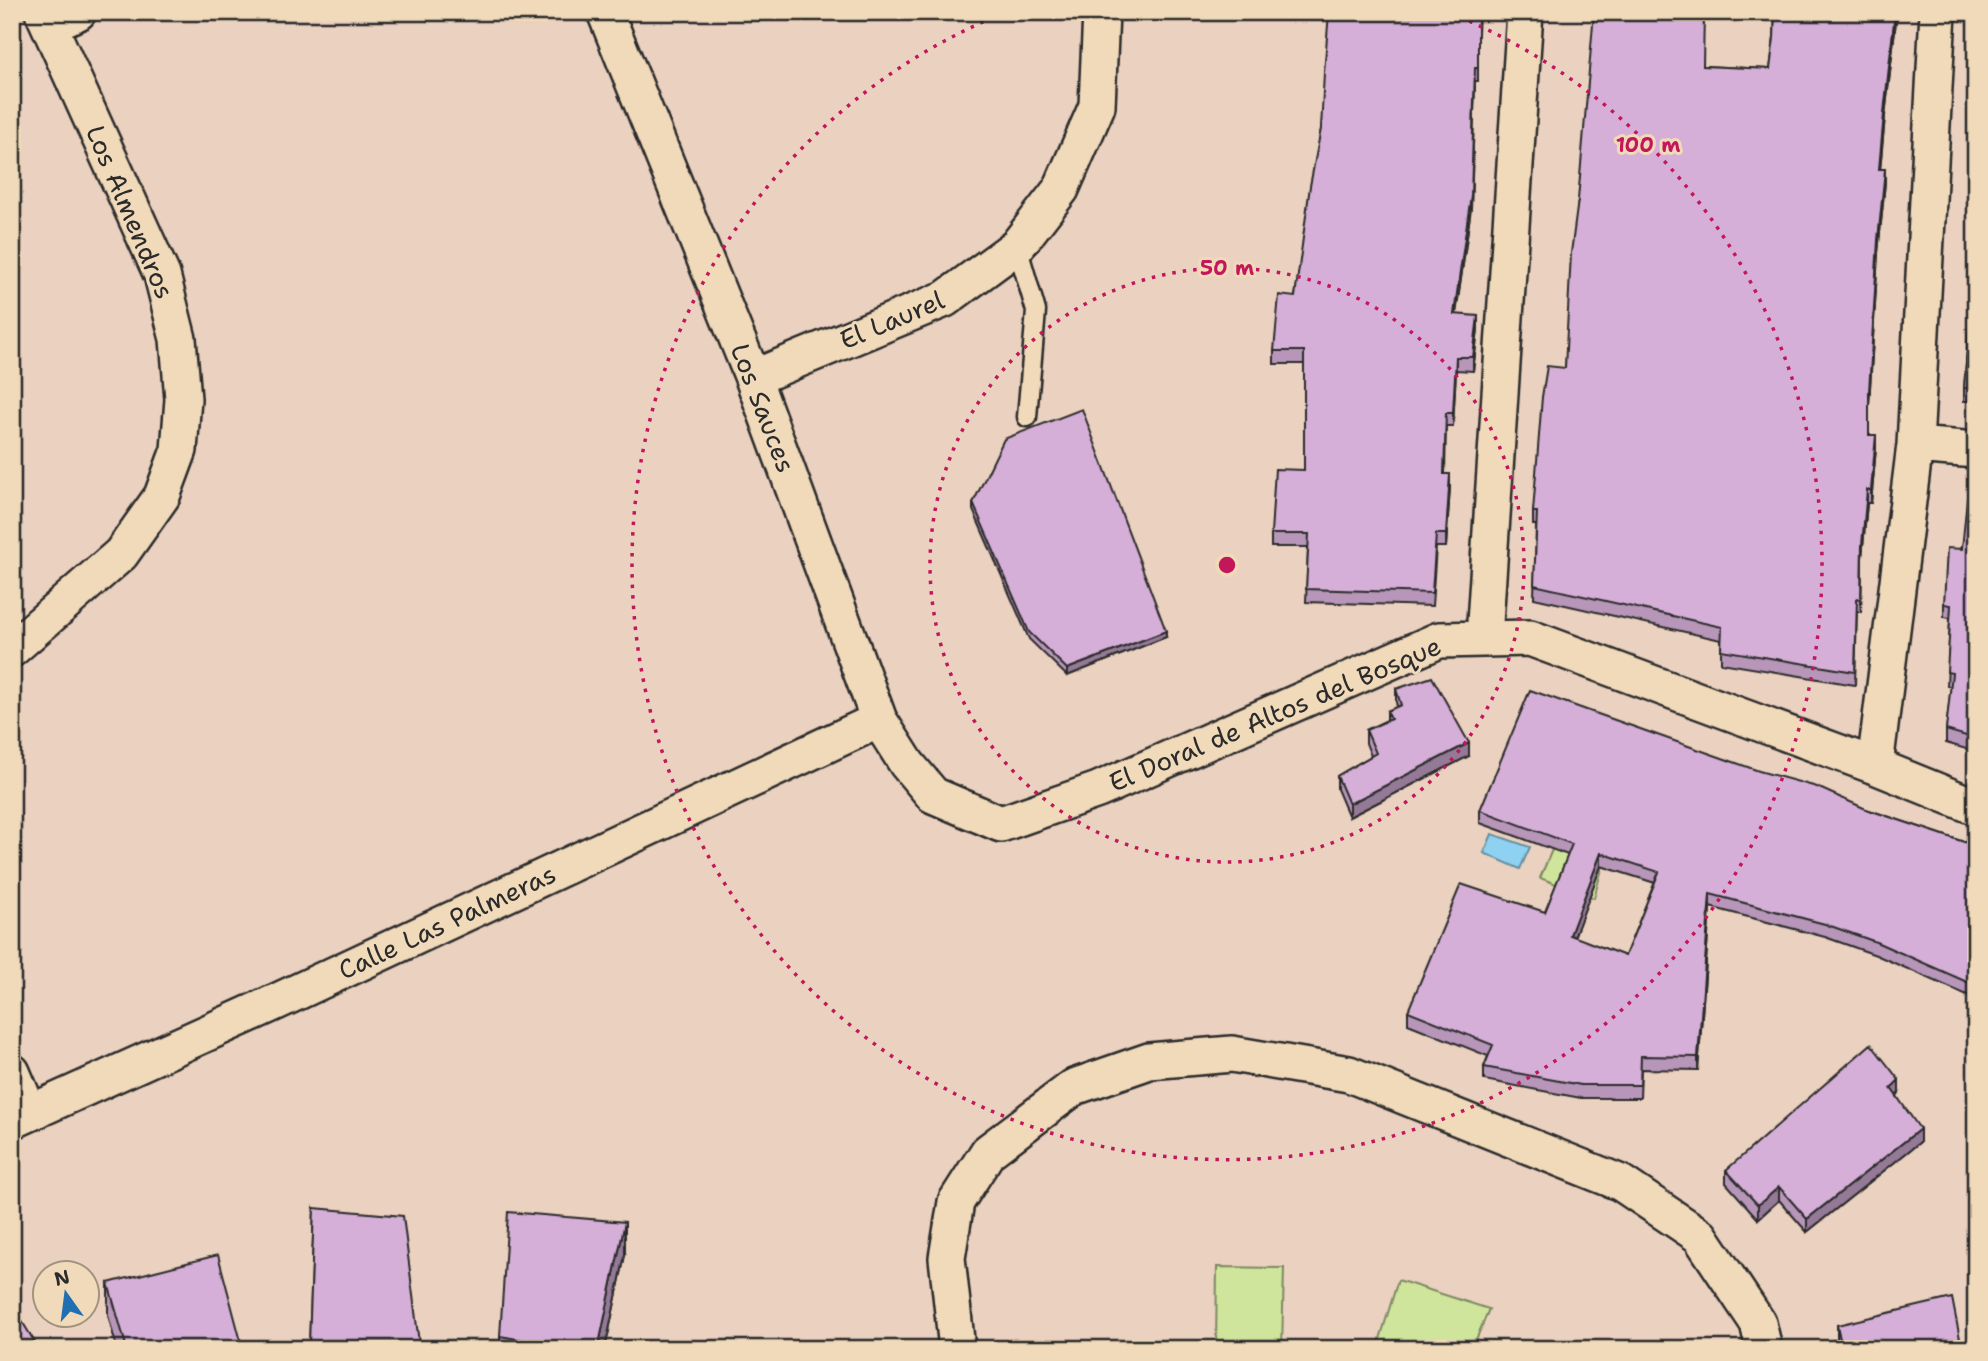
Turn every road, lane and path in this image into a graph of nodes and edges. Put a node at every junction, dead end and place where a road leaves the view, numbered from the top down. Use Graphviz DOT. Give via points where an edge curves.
graph roads {
  1 [pos="606,12"];
  2 [pos="1101,12"];
  3 [pos="1525,12"];
  4 [pos="1938,12"];
  5 [pos="57,16"];
  6 [pos="1017,246"];
  7 [pos="753,378"];
  8 [pos="1027,417"];
  9 [pos="1915,445"];
  10 [pos="1976,450"];
  11 [pos="1484,638"];
  12 [pos="12,649"];
  13 [pos="879,720"];
  14 [pos="1875,766"];
  15 [pos="933,795"];
  16 [pos="1976,807"];
  17 [pos="12,1072"];
  18 [pos="20,1116"];
  19 [pos="957,1349"];
  20 [pos="1764,1349"];
  1 -- 7 [label="street, Los Sauces"];
  2 -- 6 [label="street, El Laurel" via="1097,106 1061,189"];
  3 -- 11 [label="street"];
  4 -- 9 [label="street"];
  5 -- 12 [label="street, Los Almendros" via="162,275 178,339 183,399 179,450 162,496 121,554"];
  6 -- 7 [label="street, El Laurel" via="945,299"];
  6 -- 8 [label="lane" via="1036,311"];
  7 -- 13 [label="street, Los Sauces"];
  9 -- 10 [label="street"];
  9 -- 14 [label="street"];
  11 -- 14 [label="street, El Doral de Altos del Bosque" via="1530,638"];
  11 -- 15 [label="street, El Doral de Altos del Bosque" via="1439,640 1098,790 1001,824"];
  13 -- 15 [label="street, Los Sauces"];
  13 -- 18 [label="street, Calle Las Palmeras" via="278,1001"];
  14 -- 16 [label="street, El Doral de Altos del Bosque"];
  17 -- 18 [label="street"];
  19 -- 20 [label="street" via="947,1258 956,1202 988,1152 1074,1087 1149,1061 1232,1054 1349,1074 1621,1184 1700,1236 1758,1323"];
}
